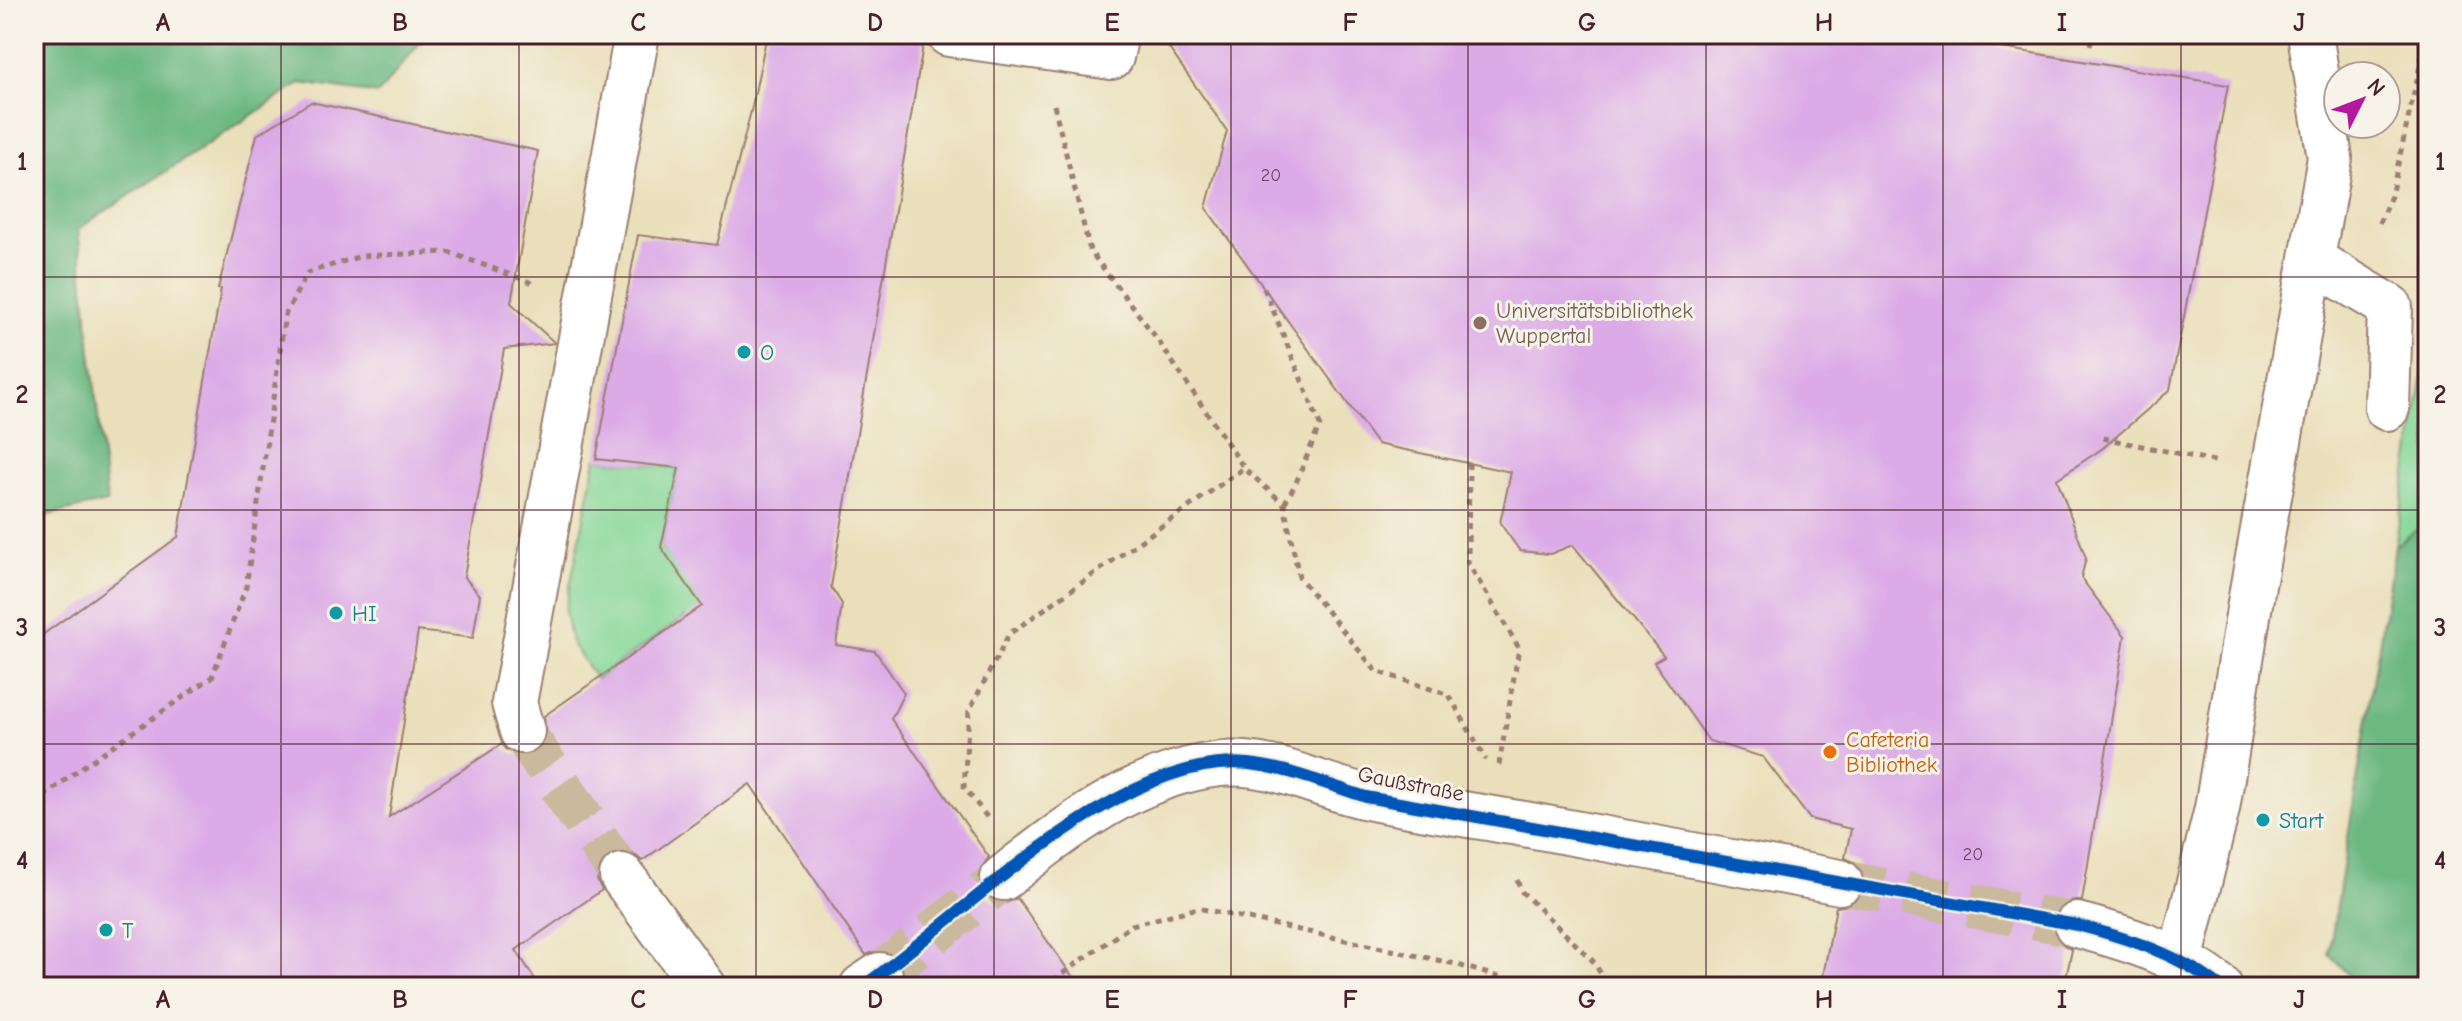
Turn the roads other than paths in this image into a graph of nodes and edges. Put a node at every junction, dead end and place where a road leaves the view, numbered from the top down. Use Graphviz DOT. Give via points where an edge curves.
graph roads {
  1 [pos="637,34"];
  2 [pos="949,34"];
  3 [pos="1116,34"];
  4 [pos="2310,34"];
  5 [pos="2314,261"];
  6 [pos="2387,408"];
  7 [pos="522,731"];
  8 [pos="622,876"];
  9 [pos="1003,878"];
  10 [pos="1840,882"];
  11 [pos="2077,925"];
  12 [pos="2180,961"];
  13 [pos="704,987"];
  14 [pos="2220,987"];
  1 -- 7 [label="street" via="514,703"];
  2 -- 3 [label="street" via="1111,57"];
  4 -- 5 [label="street" via="2330,158"];
  5 -- 6 [label="street" via="2390,307"];
  5 -- 12 [label="street" via="2217,809"];
  8 -- 13 [label="street"];
  9 -- 10 [label="street, Gaußstraße" via="1117,797 1187,770 1248,764 1366,797"];
  11 -- 12 [label="street"];
  12 -- 14 [label="street"];
}
